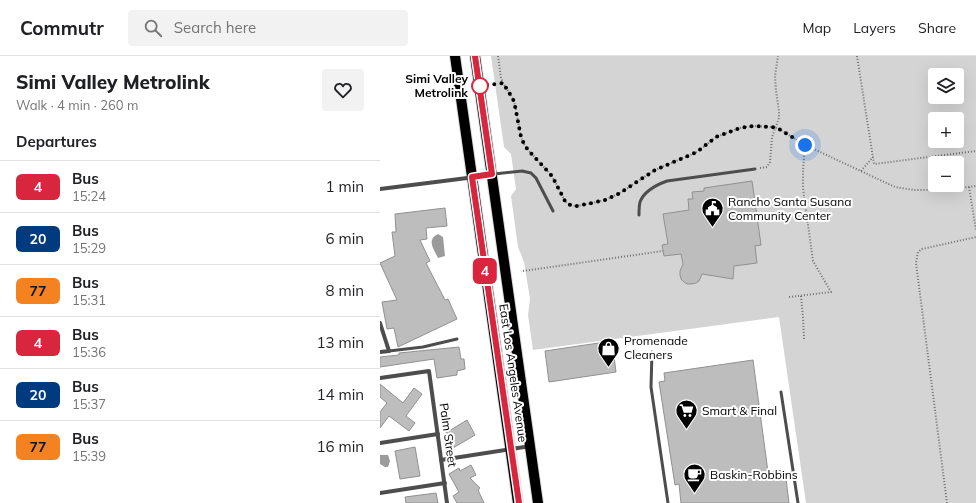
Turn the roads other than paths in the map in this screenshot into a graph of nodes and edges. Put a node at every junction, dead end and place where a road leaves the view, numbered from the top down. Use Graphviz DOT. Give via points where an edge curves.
graph roads {
  1 [pos="455,56"];
  2 [pos="475,56"];
  3 [pos="755,169"];
  4 [pos="492,174"];
  5 [pos="472,177"];
  6 [pos="380,189"];
  7 [pos="553,212"];
  8 [pos="639,215"];
  9 [pos="380,323"];
  10 [pos="457,339"];
  11 [pos="389,351"];
  12 [pos="380,352"];
  13 [pos="652,352"];
  14 [pos="380,378"];
  15 [pos="782,392"];
  16 [pos="438,434"];
  17 [pos="380,443"];
  18 [pos="531,446"];
  19 [pos="511,449"];
  20 [pos="441,460"];
  21 [pos="445,483"];
  22 [pos="380,493"];
  23 [pos="447,503"];
  24 [pos="518,503"];
  25 [pos="538,503"];
  26 [pos="668,503"];
  27 [pos="798,503"];
  1 -- 5 [label="main road, East Los Angeles Avenue"];
  2 -- 4 [label="main road, East Los Angeles Avenue"];
  3 -- 8 [label="lane" via="666,181 654,186 645,194 640,202"];
  4 -- 5 [label="street"];
  4 -- 7 [label="lane" via="522,171 531,173"];
  4 -- 18 [label="main road, East Los Angeles Avenue"];
  5 -- 6 [label="street"];
  5 -- 19 [label="main road, East Los Angeles Avenue"];
  9 -- 11 [label="street"];
  10 -- 11 [label="lane"];
  11 -- 12 [label="street"];
  13 -- 26 [label="lane" via="651,387"];
  14 -- 16 [label="street, Palm Street" via="429,371"];
  15 -- 27 [label="lane"];
  16 -- 17 [label="street"];
  16 -- 20 [label="street, Palm Street"];
  18 -- 19 [label="street"];
  18 -- 25 [label="main road, East Los Angeles Avenue"];
  19 -- 20 [label="street"];
  19 -- 24 [label="main road, East Los Angeles Avenue"];
  20 -- 21 [label="street, Palm Street"];
  21 -- 22 [label="street"];
  21 -- 23 [label="street, Palm Street"];
}
